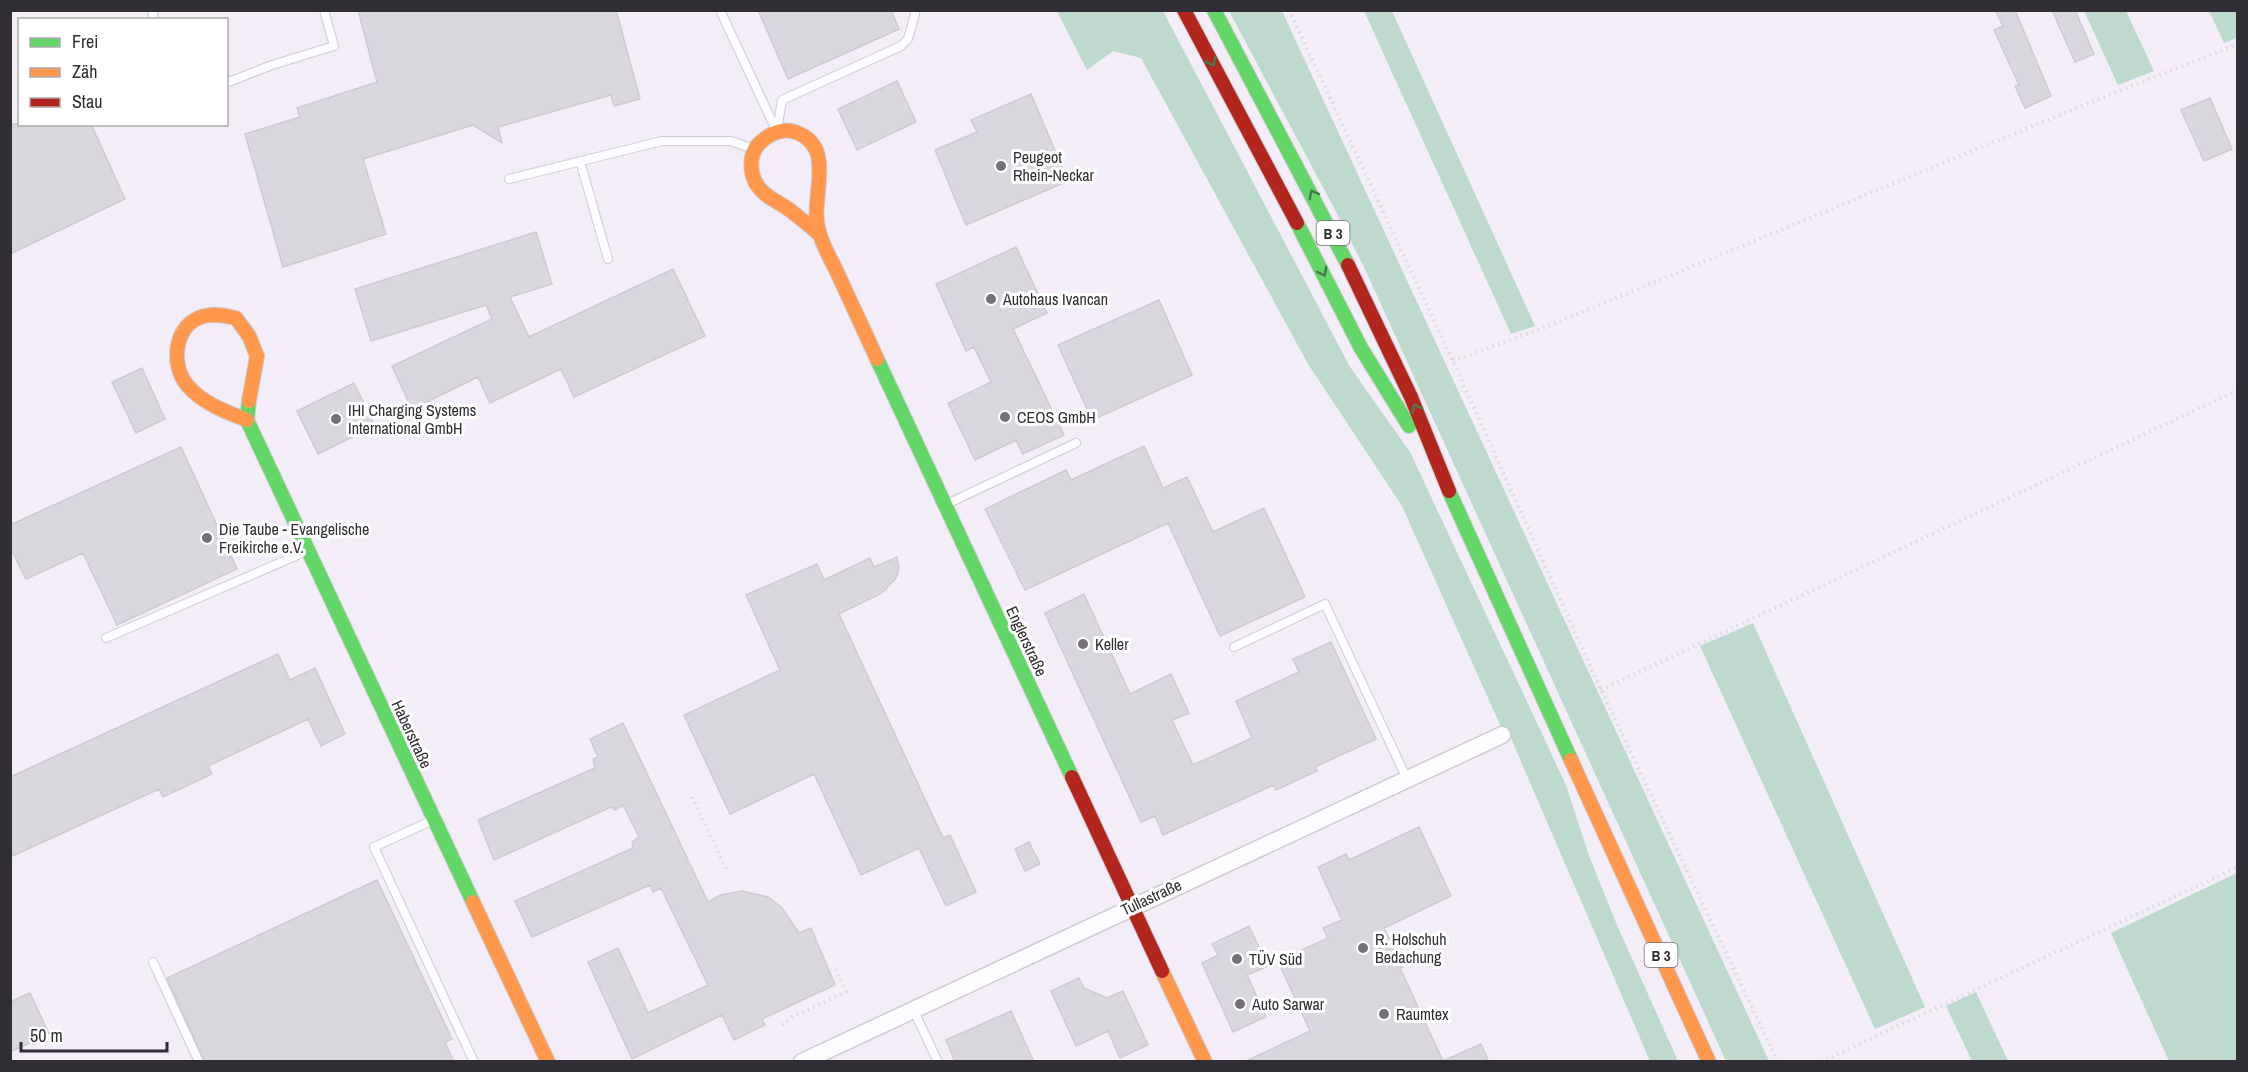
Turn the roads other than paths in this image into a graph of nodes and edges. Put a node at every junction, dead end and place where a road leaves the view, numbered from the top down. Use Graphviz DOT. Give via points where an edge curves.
graph roads {
  1 [pos="324,10"];
  2 [pos="720,10"];
  3 [pos="1184,10"];
  4 [pos="1214,10"];
  5 [pos="915,14"];
  6 [pos="228,82"];
  7 [pos="777,132"];
  8 [pos="754,149"];
  9 [pos="580,161"];
  10 [pos="509,179"];
  11 [pos="819,234"];
  12 [pos="608,259"];
  13 [pos="247,420"];
  14 [pos="1076,442"];
  15 [pos="1436,462"];
  16 [pos="946,505"];
  17 [pos="308,550"];
  18 [pos="106,638"];
  19 [pos="1234,647"];
  20 [pos="1502,735"];
  21 [pos="1407,779"];
  22 [pos="434,819"];
  23 [pos="1132,906"];
  24 [pos="153,962"];
  25 [pos="913,1009"];
  26 [pos="199,1062"];
  27 [pos="474,1062"];
  28 [pos="548,1062"];
  29 [pos="802,1062"];
  30 [pos="938,1062"];
  31 [pos="1205,1062"];
  32 [pos="1709,1062"];
  1 -- 6 [label="lane" via="334,46"];
  2 -- 7 [label="lane"];
  3 -- 15 [label="street, B 3, one-way" via="1360,348"];
  15 -- 4 [label="street, B 3, one-way" via="1425,427 1352,270"];
  5 -- 7 [label="lane" via="908,39 901,46 782,100"];
  7 -- 8 [label="street" via="766,136"];
  7 -- 11 [label="street, Englerstraße" via="804,135 820,159 816,212"];
  8 -- 9 [label="lane" via="731,141 662,141"];
  8 -- 11 [label="street, Englerstraße" via="750,173 759,189"];
  9 -- 10 [label="lane"];
  9 -- 12 [label="lane"];
  11 -- 16 [label="street, Englerstraße"];
  13 -- 13 [label="street" via="257,356 249,336 236,318 216,313 196,319 185,329 176,350 181,376 205,400"];
  13 -- 17 [label="street, Haberstraße"];
  14 -- 16 [label="lane"];
  15 -- 32 [label="street, B 3"];
  16 -- 23 [label="street, Englerstraße"];
  17 -- 18 [label="lane"];
  17 -- 22 [label="street, Haberstraße"];
  19 -- 21 [label="lane" via="1326,604"];
  20 -- 21 [label="street, Tullastraße"];
  21 -- 23 [label="street, Tullastraße"];
  22 -- 27 [label="lane" via="374,847"];
  22 -- 28 [label="street, Haberstraße"];
  23 -- 25 [label="street, Tullastraße"];
  23 -- 31 [label="street, Englerstraße"];
  24 -- 26 [label="lane"];
  25 -- 29 [label="street, Tullastraße"];
  25 -- 30 [label="lane"];
}
